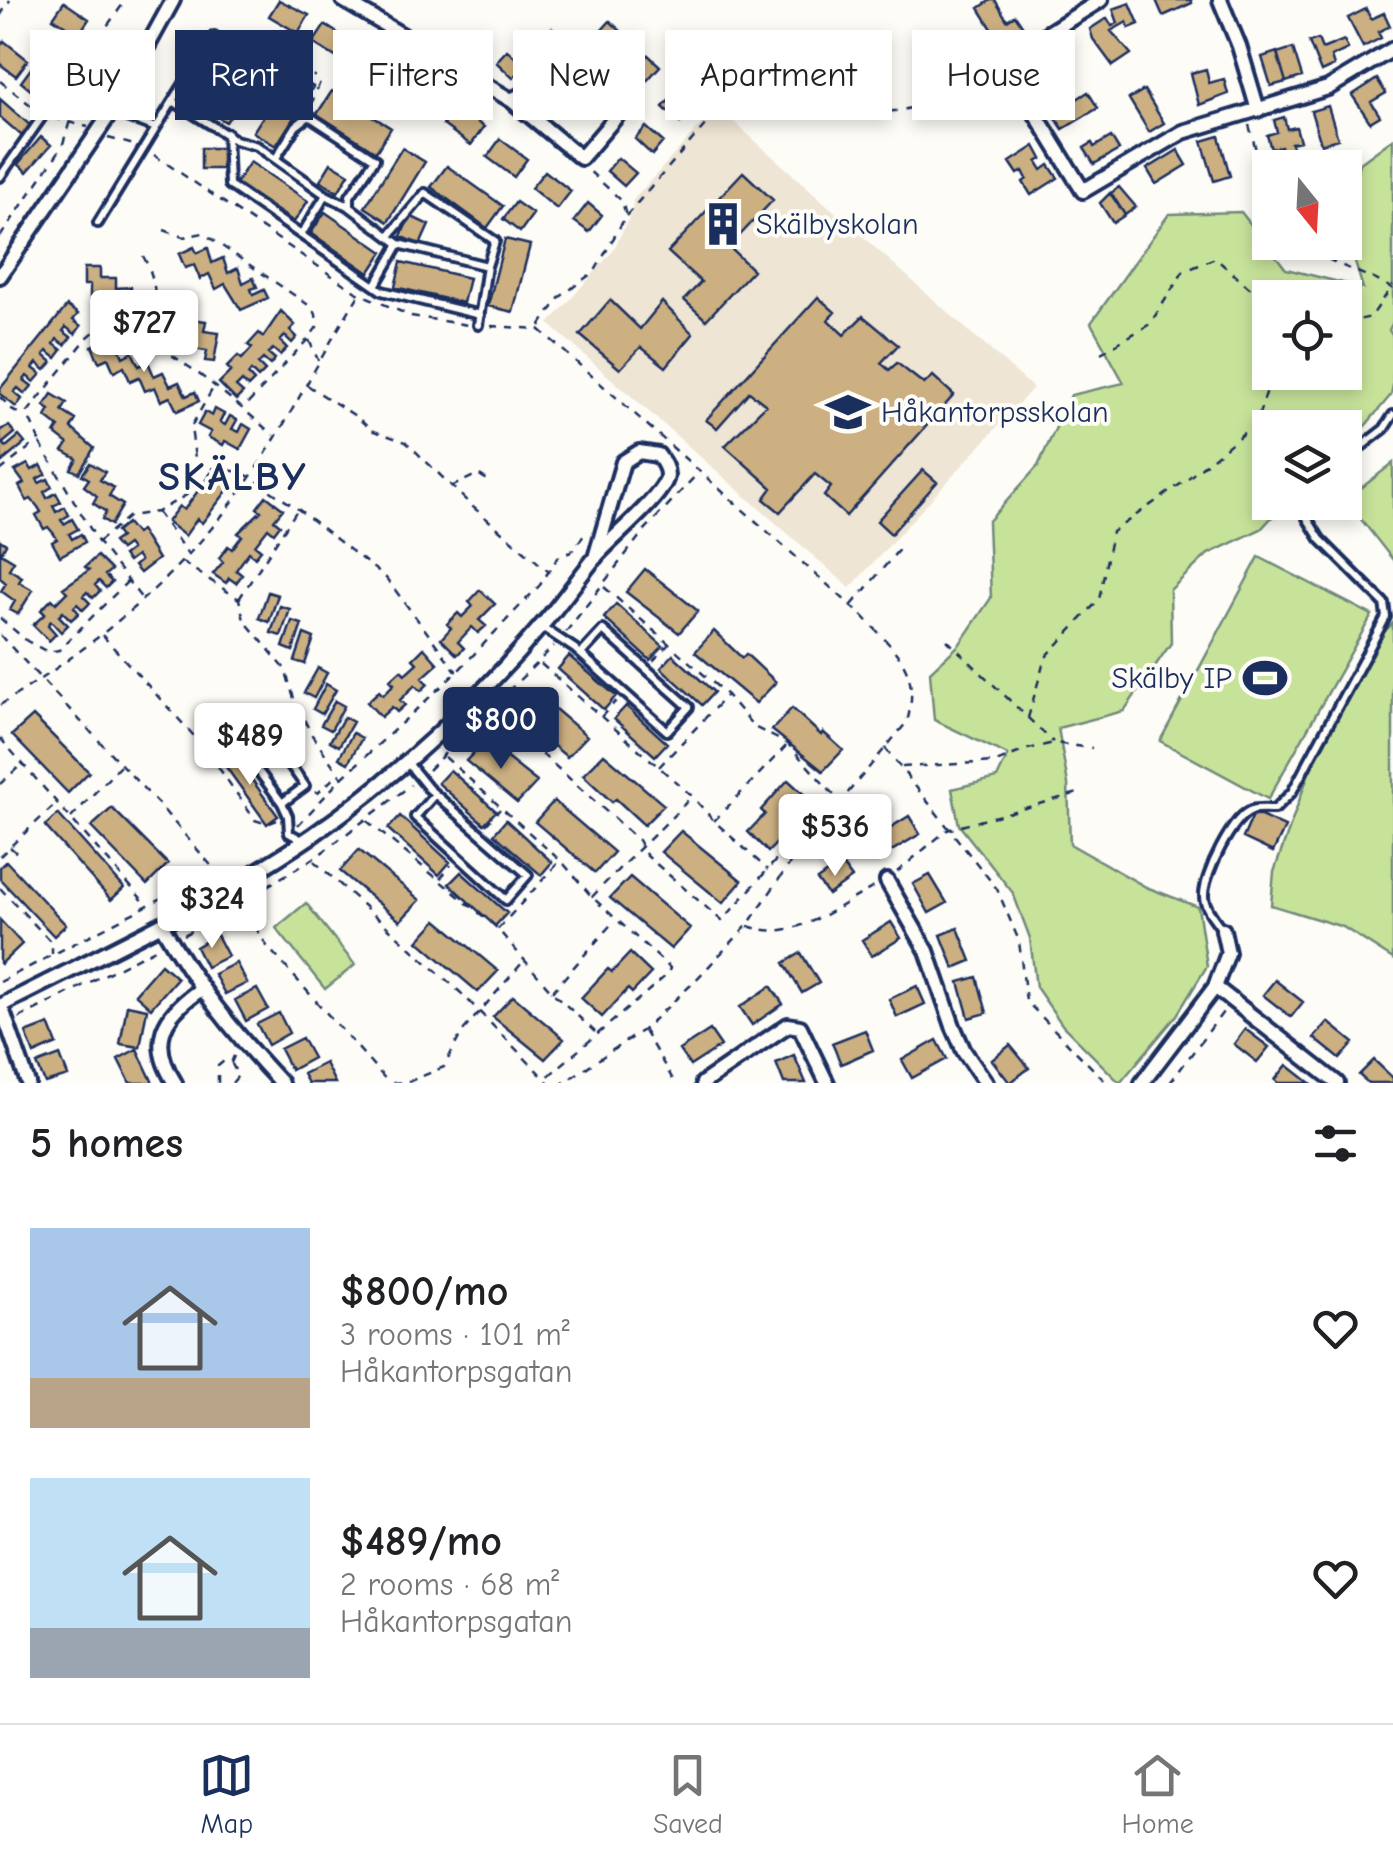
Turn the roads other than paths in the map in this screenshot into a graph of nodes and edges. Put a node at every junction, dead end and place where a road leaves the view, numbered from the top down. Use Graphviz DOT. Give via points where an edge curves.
graph roads {
  1 [pos="173,0"];
  2 [pos="343,0"];
  3 [pos="1101,0"];
  4 [pos="1220,0"];
  5 [pos="155,33"];
  6 [pos="1393,49"];
  7 [pos="175,98"];
  8 [pos="510,100"];
  9 [pos="173,101"];
  10 [pos="1258,110"];
  11 [pos="40,120"];
  12 [pos="106,120"];
  13 [pos="134,120"];
  14 [pos="156,128"];
  15 [pos="227,133"];
  16 [pos="276,158"];
  17 [pos="0,177"];
  18 [pos="326,195"];
  19 [pos="350,207"];
  20 [pos="98,223"];
  21 [pos="301,235"];
  22 [pos="389,236"];
  23 [pos="399,244"];
  24 [pos="487,266"];
  25 [pos="0,276"];
  26 [pos="374,286"];
  27 [pos="480,315"];
  28 [pos="478,326"];
  29 [pos="1393,415"];
  30 [pos="1362,446"];
  31 [pos="1310,520"];
  32 [pos="595,558"];
  33 [pos="542,626"];
  34 [pos="581,654"];
  35 [pos="406,760"];
  36 [pos="435,794"];
  37 [pos="284,807"];
  38 [pos="303,840"];
  39 [pos="887,880"];
  40 [pos="162,924"];
  41 [pos="1222,930"];
  42 [pos="1216,988"];
  43 [pos="200,990"];
  44 [pos="0,1006"];
  45 [pos="28,1083"];
  46 [pos="175,1083"];
  47 [pos="281,1083"];
  48 [pos="703,1083"];
  49 [pos="827,1083"];
  50 [pos="986,1083"];
  51 [pos="1142,1083"];
  52 [pos="1337,1083"];
  1 -- 5 [label="street"];
  2 -- 8 [label="street"];
  3 -- 10 [label="street" via="1003,60 1083,191 1182,132"];
  4 -- 10 [label="street"];
  6 -- 10 [label="street" via="1328,88"];
  7 -- 9 [label="lane"];
  8 -- 8 [label="street" via="580,66 599,67 632,98 581,158"];
  9 -- 14 [label="lane"];
  9 -- 15 [label="lane"];
  11 -- 17 [label="lane"];
  12 -- 25 [label="street"];
  13 -- 14 [label="lane"];
  14 -- 20 [label="lane"];
  15 -- 16 [label="lane"];
  15 -- 21 [label="lane" via="229,185"];
  16 -- 18 [label="lane"];
  16 -- 19 [label="lane" via="309,116 375,159 350,196"];
  18 -- 19 [label="lane"];
  18 -- 21 [label="lane"];
  19 -- 22 [label="lane"];
  21 -- 26 [label="lane"];
  22 -- 23 [label="lane"];
  22 -- 24 [label="lane" via="425,193 495,241"];
  23 -- 24 [label="lane"];
  23 -- 26 [label="lane"];
  24 -- 27 [label="lane"];
  26 -- 27 [label="lane"];
  27 -- 28 [label="lane"];
  29 -- 30 [label="lane"];
  31 -- 41 [label="lane" via="1384,603 1386,618 1292,792 1275,809 1244,814 1218,852 1203,901"];
  32 -- 32 [label="street" via="667,481 658,455 639,452 624,462"];
  32 -- 33 [label="street"];
  33 -- 34 [label="lane"];
  33 -- 35 [label="street"];
  34 -- 34 [label="lane" via="667,731 689,707 603,630"];
  35 -- 36 [label="lane"];
  35 -- 38 [label="street"];
  36 -- 36 [label="lane" via="414,816 506,900 528,876"];
  37 -- 37 [label="lane" via="236,742 247,720 260,722 304,786"];
  37 -- 38 [label="lane" via="289,833"];
  38 -- 40 [label="street"];
  39 -- 50 [label="street" via="928,951 964,1051"];
  40 -- 43 [label="street"];
  40 -- 44 [label="street"];
  41 -- 42 [label="street" via="1228,953"];
  42 -- 51 [label="street"];
  42 -- 52 [label="street"];
  43 -- 46 [label="street" via="178,1005 163,1032 162,1058"];
  43 -- 47 [label="street"];
  44 -- 45 [label="street"];
  48 -- 49 [label="street" via="788,1025 802,1029"];
}
